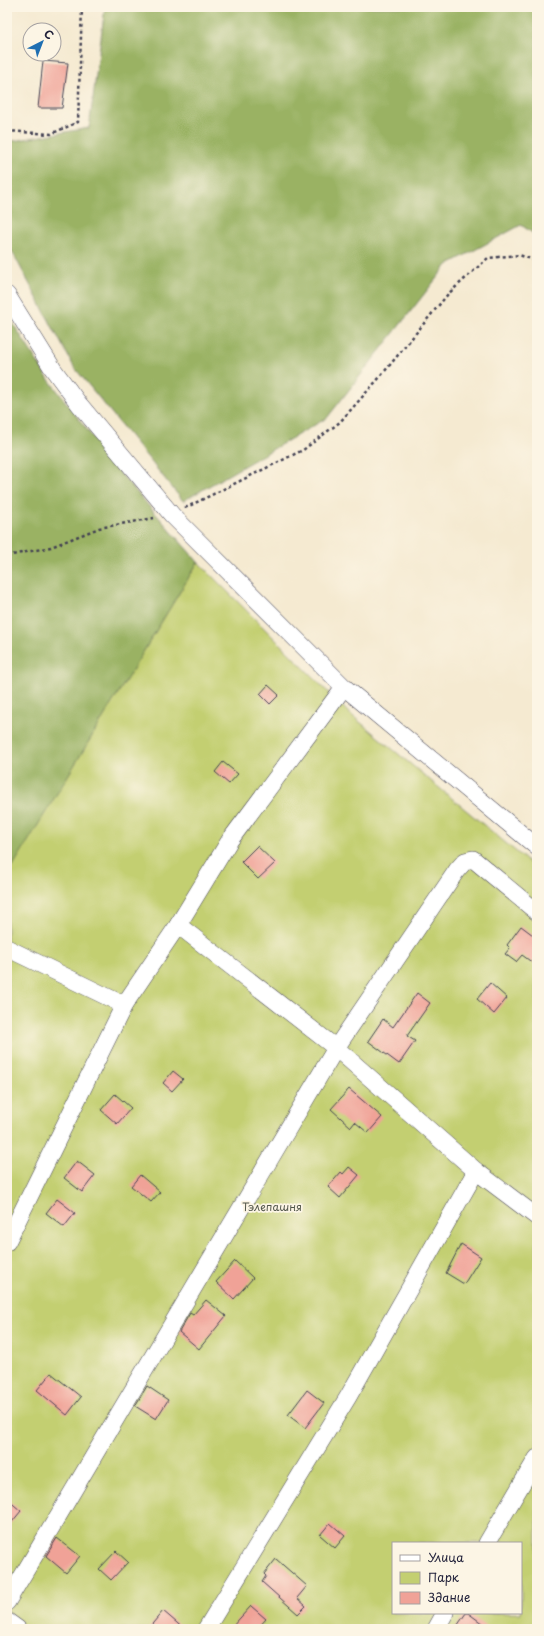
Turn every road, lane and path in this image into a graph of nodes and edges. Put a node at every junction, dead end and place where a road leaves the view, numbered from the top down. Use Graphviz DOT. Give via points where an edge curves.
graph roads {
  1 [pos="82,7"];
  2 [pos="7,131"];
  3 [pos="537,261"];
  4 [pos="7,295"];
  5 [pos="172,515"];
  6 [pos="7,556"];
  7 [pos="344,687"];
  8 [pos="537,847"];
  9 [pos="537,912"];
  10 [pos="178,925"];
  11 [pos="7,948"];
  12 [pos="124,1005"];
  13 [pos="336,1048"];
  14 [pos="476,1171"];
  15 [pos="537,1217"];
  16 [pos="7,1242"];
  17 [pos="537,1458"];
  18 [pos="488,1542"];
  19 [pos="7,1602"];
  20 [pos="444,1614"];
  21 [pos="7,1621"];
  22 [pos="18,1629"];
  23 [pos="206,1629"];
  24 [pos="436,1629"];
  1 -- 2 [label="path" via="78,122 51,134"];
  3 -- 5 [label="path" via="519,255 488,258 448,294 380,378 340,422 303,450"];
  4 -- 5 [label="street" via="52,369"];
  5 -- 6 [label="path" via="99,528 51,547"];
  5 -- 7 [label="street"];
  7 -- 8 [label="street"];
  7 -- 10 [label="street" via="230,840"];
  9 -- 13 [label="street" via="473,860 464,861"];
  10 -- 12 [label="street"];
  10 -- 13 [label="street"];
  11 -- 12 [label="street"];
  12 -- 16 [label="street"];
  13 -- 14 [label="street"];
  13 -- 19 [label="street"];
  14 -- 15 [label="street"];
  14 -- 23 [label="street" via="348,1397"];
  17 -- 18 [label="street"];
  20 -- 24 [label="street"];
  21 -- 22 [label="street"];
}
